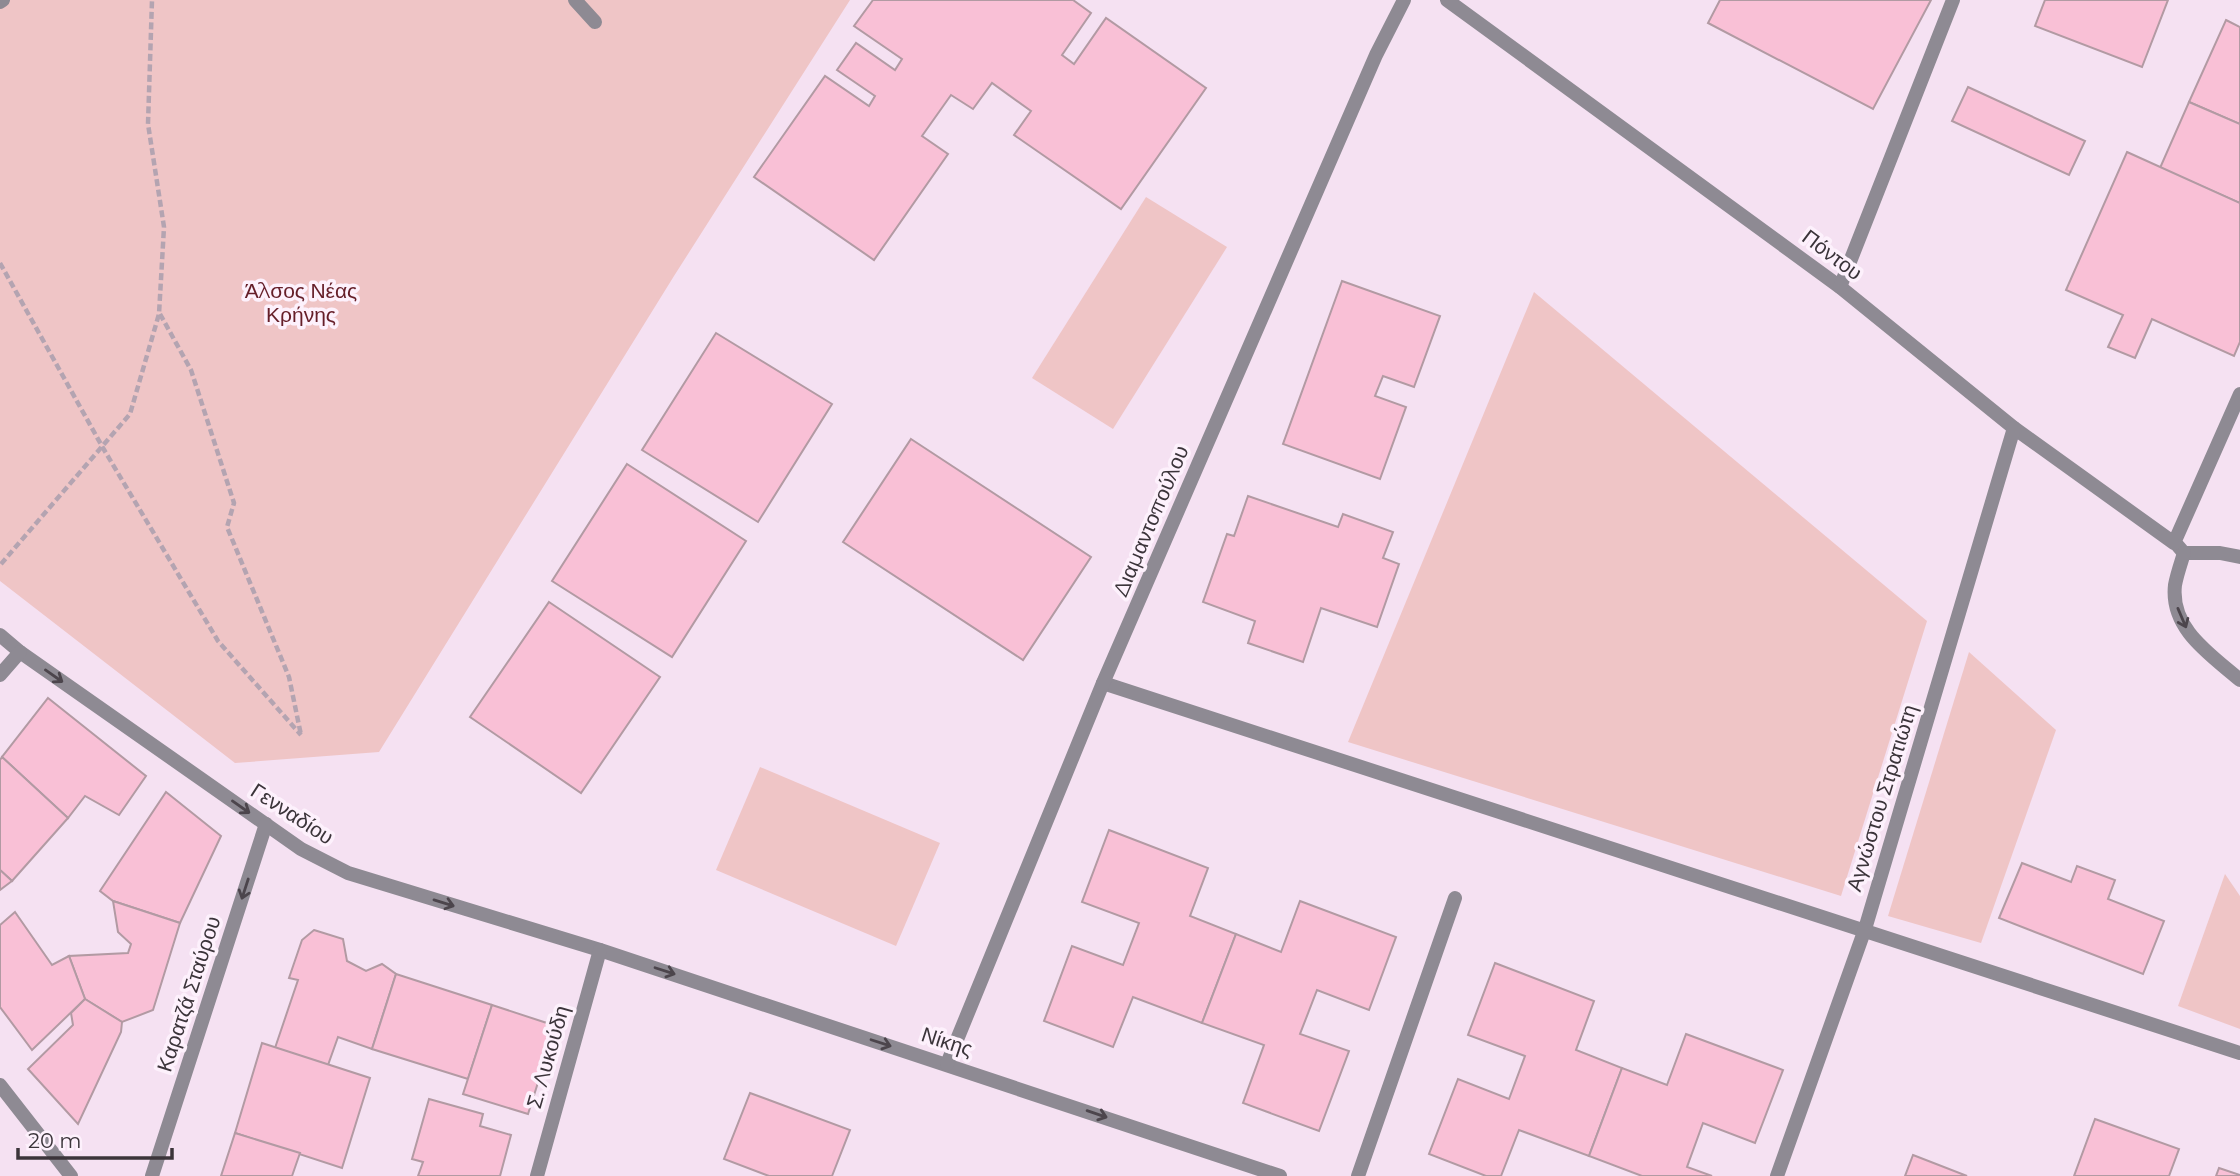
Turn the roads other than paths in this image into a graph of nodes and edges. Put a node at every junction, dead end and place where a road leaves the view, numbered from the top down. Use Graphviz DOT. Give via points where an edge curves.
graph roads {
  1 [pos="575,0"];
  2 [pos="1404,0"];
  3 [pos="1447,0"];
  4 [pos="1953,0"];
  5 [pos="595,22"];
  6 [pos="1840,287"];
  7 [pos="2240,394"];
  8 [pos="2014,428"];
  9 [pos="2179,548"];
  10 [pos="2240,557"];
  11 [pos="0,635"];
  12 [pos="20,652"];
  13 [pos="0,675"];
  14 [pos="2240,680"];
  15 [pos="1103,683"];
  16 [pos="266,824"];
  17 [pos="1455,898"];
  18 [pos="1865,929"];
  19 [pos="600,950"];
  20 [pos="2240,1054"];
  21 [pos="947,1064"];
  22 [pos="0,1085"];
  23 [pos="71,1176"];
  24 [pos="152,1176"];
  25 [pos="537,1176"];
  26 [pos="1280,1176"];
  27 [pos="1359,1176"];
  28 [pos="1777,1176"];
  1 -- 5 [label="street"];
  2 -- 15 [label="street, Διαμαντοπούλου"];
  3 -- 6 [label="street, Πόντου"];
  4 -- 6 [label="street"];
  6 -- 8 [label="street, Πόντου"];
  7 -- 9 [label="street"];
  8 -- 9 [label="street, Πόντου"];
  8 -- 18 [label="street, Αγνώστου Στρατιώτη"];
  9 -- 10 [label="street"];
  9 -- 14 [label="street, one-way" via="2177,615 2192,639"];
  11 -- 12 [label="street, Γενναδίου"];
  12 -- 13 [label="street"];
  12 -- 16 [label="street, Γενναδίου, one-way"];
  15 -- 18 [label="street"];
  15 -- 21 [label="street, Διαμαντοπούλου"];
  16 -- 19 [label="street, Γενναδίου, one-way" via="301,849 348,873"];
  16 -- 24 [label="street, Καρατζά Σταύρου, one-way"];
  17 -- 27 [label="street"];
  18 -- 20 [label="street"];
  18 -- 28 [label="street, Αγνώστου Στρατιώτη"];
  19 -- 21 [label="street, Νίκης, one-way"];
  19 -- 25 [label="street, Σ. Λυκούδη"];
  21 -- 26 [label="street, Νίκης, one-way"];
  22 -- 23 [label="street"];
}
